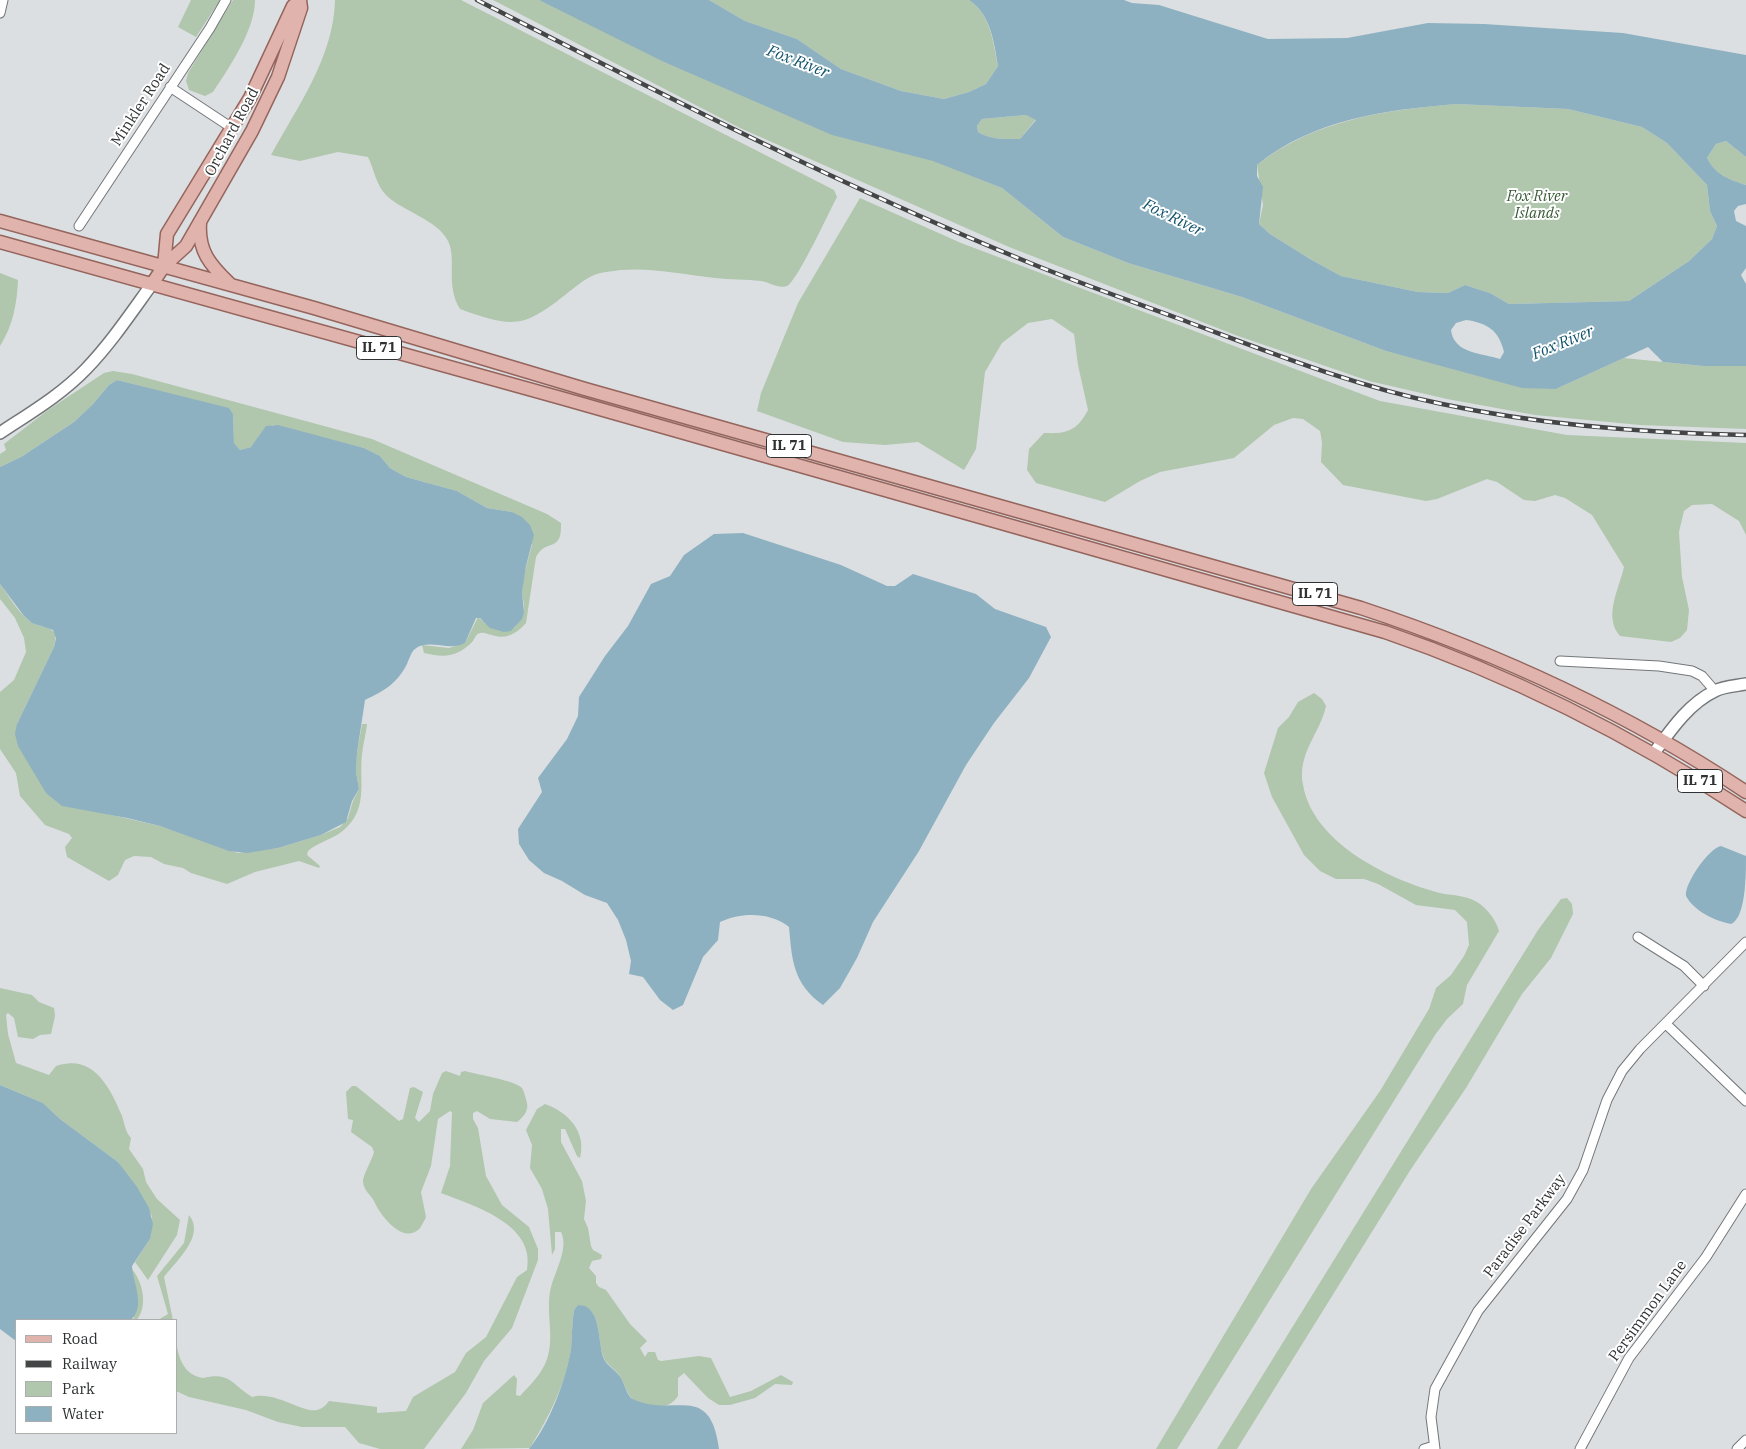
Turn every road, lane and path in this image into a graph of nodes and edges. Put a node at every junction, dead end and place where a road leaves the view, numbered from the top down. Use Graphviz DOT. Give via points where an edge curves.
graph roads {
  1 [pos="3,0"];
  2 [pos="226,0"];
  3 [pos="300,0"];
  4 [pos="0,13"];
  5 [pos="170,88"];
  6 [pos="232,128"];
  7 [pos="0,221"];
  8 [pos="200,223"];
  9 [pos="78,226"];
  10 [pos="0,242"];
  11 [pos="164,266"];
  12 [pos="152,284"];
  13 [pos="232,286"];
  14 [pos="0,432"];
  15 [pos="1560,661"];
  16 [pos="1746,684"];
  17 [pos="1715,690"];
  18 [pos="1663,740"];
  19 [pos="1654,753"];
  20 [pos="1746,792"];
  21 [pos="1746,811"];
  22 [pos="1638,937"];
  23 [pos="1746,942"];
  24 [pos="1704,986"];
  25 [pos="1666,1024"];
  26 [pos="1746,1101"];
  27 [pos="1746,1194"];
  28 [pos="1737,1208"];
  29 [pos="1746,1214"];
  30 [pos="1746,1440"];
  31 [pos="1434,1448"];
  32 [pos="1424,1449"];
  33 [pos="1580,1449"];
  34 [pos="1737,1449"];
  1 -- 4 [label="street"];
  2 -- 5 [label="street, Minkler Road"];
  3 -- 6 [label="main road, Orchard Road" via="293,6 264,72"];
  3 -- 8 [label="main road, Orchard Road" via="301,8 272,91"];
  5 -- 6 [label="street"];
  5 -- 9 [label="street, Minkler Road"];
  6 -- 11 [label="main road, Orchard Road" via="167,234"];
  7 -- 11 [label="main road, IL 71"];
  8 -- 11 [label="main road, Orchard Road" via="186,246"];
  8 -- 13 [label="main road" via="203,252 210,265"];
  10 -- 12 [label="main road, IL 71"];
  11 -- 12 [label="main road, Orchard Road"];
  11 -- 13 [label="main road, IL 71"];
  12 -- 14 [label="street" via="85,370 40,407"];
  12 -- 19 [label="main road, IL 71" via="1334,616 1420,644 1533,690"];
  13 -- 18 [label="main road, IL 71" via="594,392 1361,608 1476,649 1581,696"];
  15 -- 17 [label="street" via="1692,671 1702,676"];
  16 -- 17 [label="street"];
  17 -- 18 [label="street" via="1683,717"];
  18 -- 19 [label="street"];
  18 -- 20 [label="main road, IL 71"];
  19 -- 21 [label="main road, IL 71"];
  22 -- 24 [label="street" via="1684,966"];
  23 -- 24 [label="street, Paradise Parkway"];
  24 -- 25 [label="street, Paradise Parkway"];
  25 -- 26 [label="street"];
  25 -- 31 [label="street, Paradise Parkway" via="1632,1058 1614,1085 1583,1170 1567,1199 1478,1310 1435,1389 1431,1404"];
  27 -- 28 [label="street, Persimmon Lane"];
  28 -- 29 [label="street"];
  28 -- 33 [label="street, Persimmon Lane" via="1706,1257 1629,1358"];
  30 -- 34 [label="street"];
  31 -- 32 [label="street"];
}
